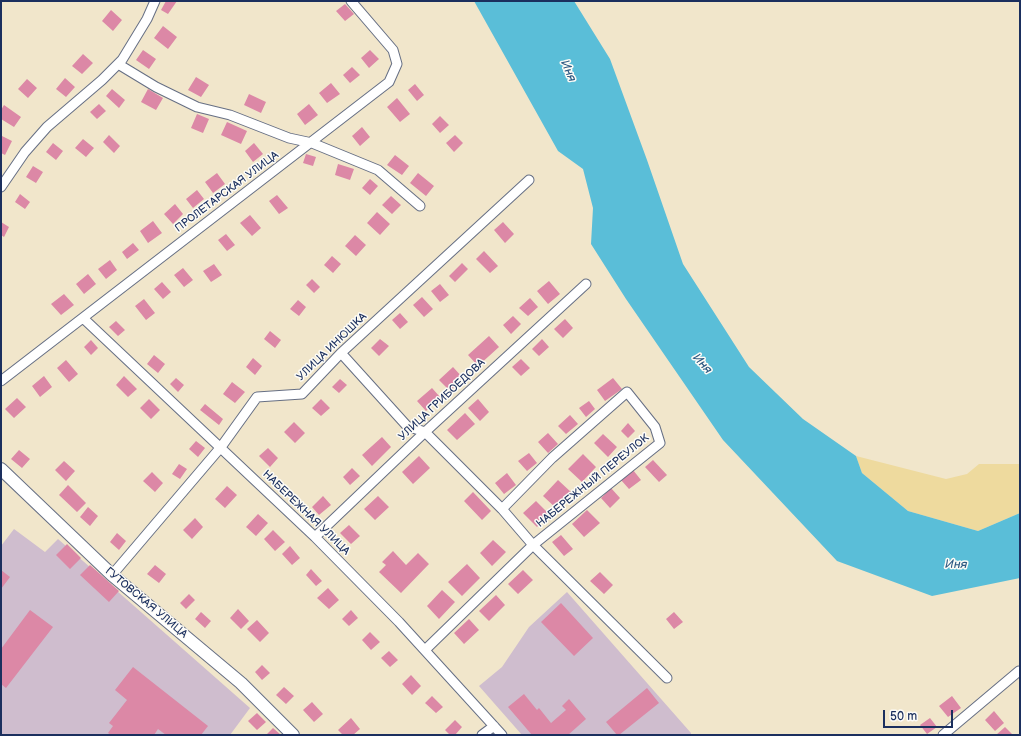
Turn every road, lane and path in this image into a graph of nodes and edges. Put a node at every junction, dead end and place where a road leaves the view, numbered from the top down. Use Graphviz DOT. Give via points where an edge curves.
graph roads {
  1 [pos="155,1"];
  2 [pos="351,1"];
  3 [pos="118,64"];
  4 [pos="312,142"];
  5 [pos="529,180"];
  6 [pos="1,187"];
  7 [pos="420,206"];
  8 [pos="586,284"];
  9 [pos="84,318"];
  10 [pos="341,353"];
  11 [pos="1,381"];
  12 [pos="425,432"];
  13 [pos="221,447"];
  14 [pos="1,469"];
  15 [pos="502,509"];
  16 [pos="315,537"];
  17 [pos="533,545"];
  18 [pos="112,575"];
  19 [pos="425,650"];
  20 [pos="1019,671"];
  21 [pos="667,678"];
  22 [pos="494,726"];
  23 [pos="294,735"];
  24 [pos="482,735"];
  25 [pos="502,735"];
  26 [pos="943,735"];
  1 -- 3 [label="street"];
  2 -- 4 [label="street, ПРОЛЕТАРСКАЯ УЛИЦА" via="393,50 397,64 390,82"];
  3 -- 4 [label="street" via="156,87 197,107 230,115 289,138"];
  3 -- 6 [label="street" via="47,127 25,152"];
  4 -- 7 [label="street" via="378,170"];
  4 -- 9 [label="street, ПРОЛЕТАРСКАЯ УЛИЦА"];
  5 -- 10 [label="street, УЛИЦА ИНЮШКА"];
  8 -- 12 [label="street, УЛИЦА ГРИБОЕДОВА"];
  9 -- 11 [label="street, ПРОЛЕТАРСКАЯ УЛИЦА"];
  9 -- 13 [label="street, НАБЕРЕЖНАЯ УЛИЦА"];
  10 -- 12 [label="street" via="407,426"];
  10 -- 13 [label="street, УЛИЦА ИНЮШКА" via="302,394 257,397"];
  12 -- 15 [label="street"];
  12 -- 16 [label="street, УЛИЦА ГРИБОЕДОВА"];
  13 -- 16 [label="street, НАБЕРЕЖНАЯ УЛИЦА"];
  13 -- 18 [label="street, УЛИЦА ИНЮШКА"];
  14 -- 18 [label="street, ГУТОВСКАЯ УЛИЦА"];
  15 -- 17 [label="street"];
  15 -- 17 [label="street, НАБЕРЕЖНЫЙ ПЕРЕУЛОК" via="552,458 626,392 655,427 660,443"];
  16 -- 19 [label="street, НАБЕРЕЖНАЯ УЛИЦА"];
  17 -- 19 [label="street, НАБЕРЕЖНЫЙ ПЕРЕУЛОК"];
  17 -- 21 [label="street"];
  18 -- 23 [label="street, ГУТОВСКАЯ УЛИЦА" via="241,684"];
  19 -- 22 [label="street, НАБЕРЕЖНАЯ УЛИЦА"];
  20 -- 26 [label="street"];
  22 -- 24 [label="street"];
  22 -- 25 [label="street, НАБЕРЕЖНАЯ УЛИЦА"];
}
